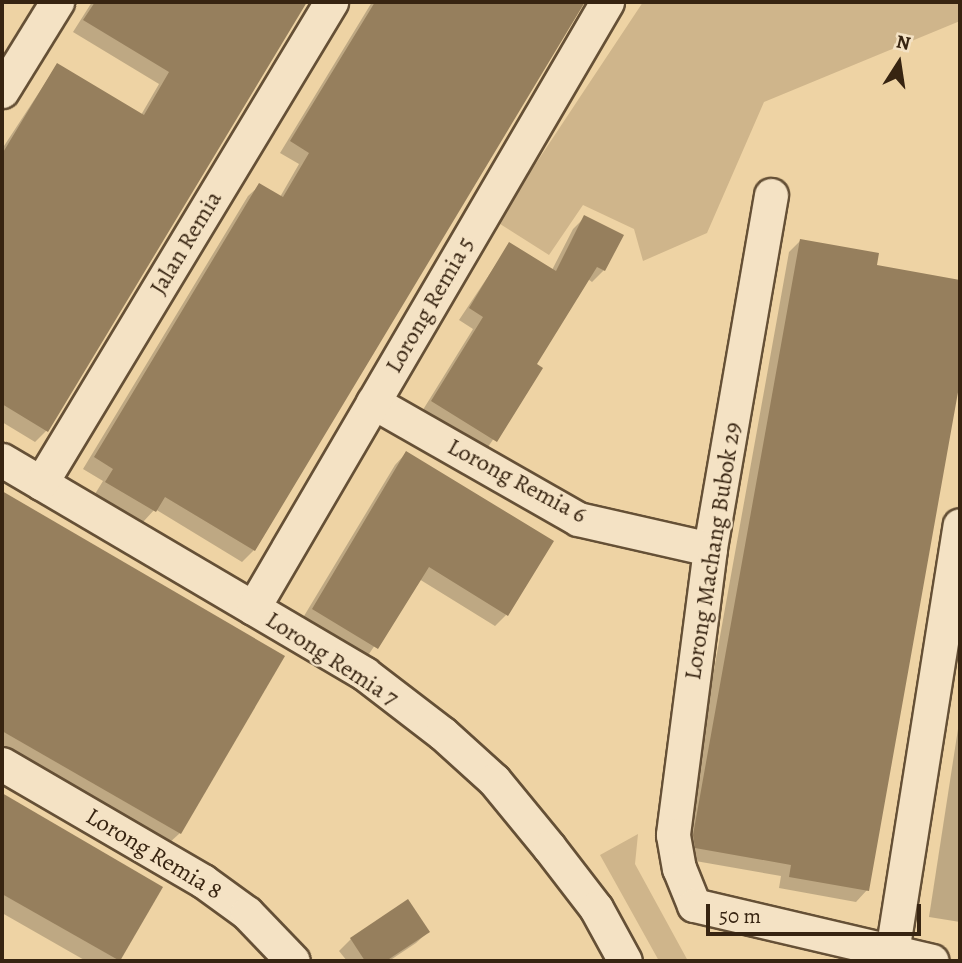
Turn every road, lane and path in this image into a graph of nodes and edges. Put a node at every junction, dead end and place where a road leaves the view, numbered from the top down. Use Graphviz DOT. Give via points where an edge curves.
graph roads {
  1 [pos="57,2"];
  2 [pos="331,2"];
  3 [pos="607,2"];
  4 [pos="2,91"];
  5 [pos="771,195"];
  6 [pos="373,402"];
  7 [pos="2,460"];
  8 [pos="41,483"];
  9 [pos="960,525"];
  10 [pos="710,549"];
  11 [pos="253,608"];
  12 [pos="2,764"];
  13 [pos="892,952"];
  14 [pos="293,961"];
  15 [pos="625,961"];
  16 [pos="932,961"];
  1 -- 4 [label="street"];
  2 -- 8 [label="street, Jalan Remia"];
  3 -- 6 [label="street, Lorong Remia 5"];
  5 -- 10 [label="street, Lorong Machang Bubok 29"];
  6 -- 10 [label="street, Lorong Remia 6" via="578,519"];
  6 -- 11 [label="street, Lorong Remia 5"];
  7 -- 8 [label="street, Lorong Remia 7"];
  8 -- 11 [label="street, Lorong Remia 7"];
  9 -- 13 [label="street"];
  10 -- 13 [label="street, Lorong Machang Bubok 29" via="673,835 678,869 694,905"];
  11 -- 15 [label="street, Lorong Remia 7" via="365,674 494,780 596,908"];
  12 -- 14 [label="street, Lorong Remia 8" via="204,881 247,913"];
  13 -- 16 [label="street"];
}
